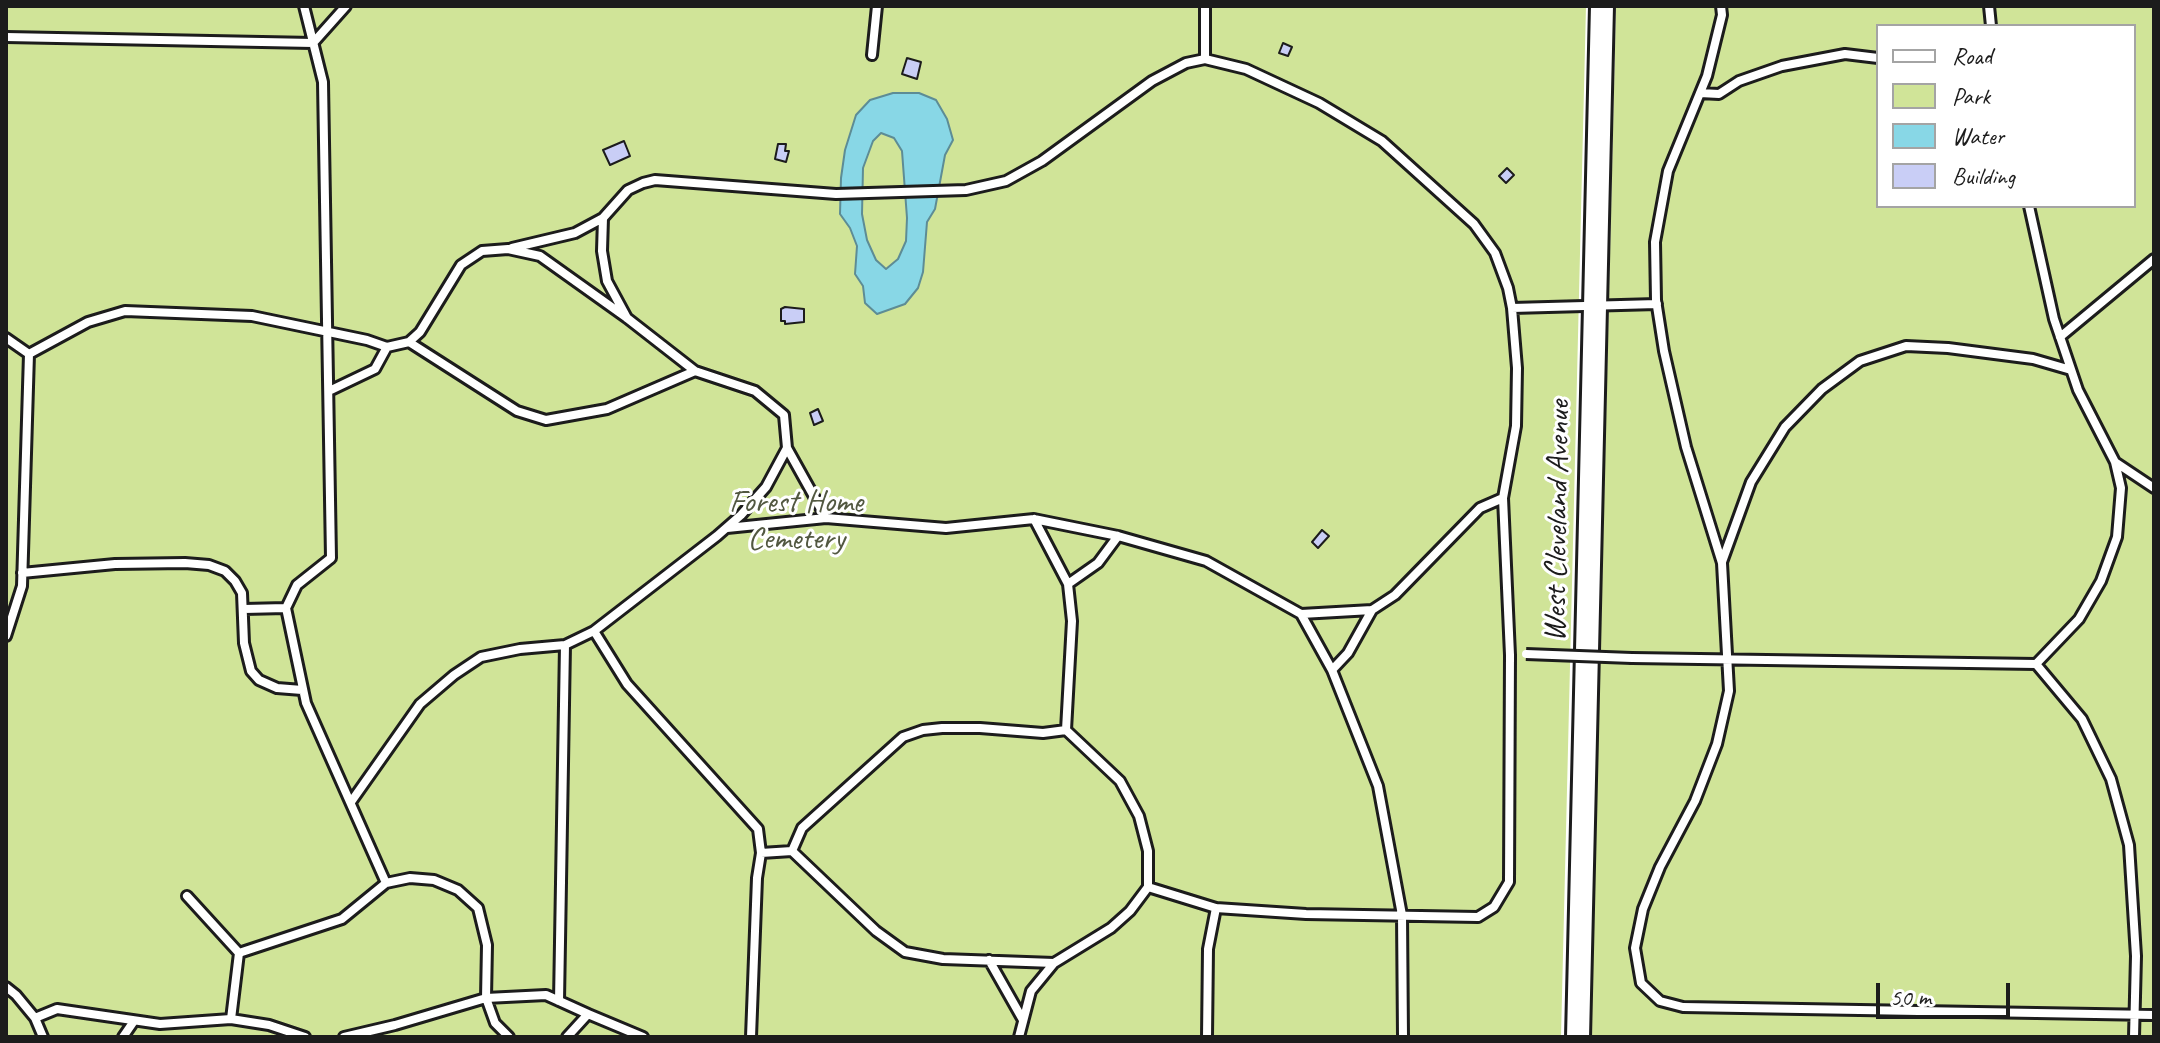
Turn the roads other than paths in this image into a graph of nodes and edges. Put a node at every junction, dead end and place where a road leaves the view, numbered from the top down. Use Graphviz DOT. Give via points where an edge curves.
graph roads {
  1 [pos="304,6"];
  2 [pos="346,6"];
  3 [pos="877,6"];
  4 [pos="1205,6"];
  5 [pos="1602,6"];
  6 [pos="1721,6"];
  7 [pos="6,37"];
  8 [pos="313,43"];
  9 [pos="872,55"];
  10 [pos="1876,58"];
  11 [pos="1205,59"];
  12 [pos="1700,93"];
  13 [pos="2029,208"];
  14 [pos="603,218"];
  15 [pos="508,249"];
  16 [pos="2154,259"];
  17 [pos="1595,304"];
  18 [pos="1657,304"];
  19 [pos="1512,308"];
  20 [pos="627,318"];
  21 [pos="328,332"];
  22 [pos="2060,337"];
  23 [pos="6,338"];
  24 [pos="409,342"];
  25 [pos="387,347"];
  26 [pos="29,354"];
  27 [pos="2071,370"];
  28 [pos="695,371"];
  29 [pos="329,391"];
  30 [pos="787,448"];
  31 [pos="2115,462"];
  32 [pos="2154,488"];
  33 [pos="1503,498"];
  34 [pos="826,518"];
  35 [pos="1034,519"];
  36 [pos="726,528"];
  37 [pos="1118,536"];
  38 [pos="1722,563"];
  39 [pos="22,573"];
  40 [pos="1068,584"];
  41 [pos="286,608"];
  42 [pos="244,609"];
  43 [pos="1372,610"];
  44 [pos="1301,614"];
  45 [pos="594,631"];
  46 [pos="6,636"];
  47 [pos="565,645"];
  48 [pos="1510,655"];
  49 [pos="1727,659"];
  50 [pos="2036,664"];
  51 [pos="1332,670"];
  52 [pos="302,690"];
  53 [pos="1066,730"];
  54 [pos="351,802"];
  55 [pos="792,851"];
  56 [pos="761,853"];
  57 [pos="386,883"];
  58 [pos="1148,887"];
  59 [pos="187,896"];
  60 [pos="1216,908"];
  61 [pos="1402,915"];
  62 [pos="239,953"];
  63 [pos="989,960"];
  64 [pos="1054,963"];
  65 [pos="6,987"];
  66 [pos="486,998"];
  67 [pos="559,1001"];
  68 [pos="588,1014"];
  69 [pos="2134,1015"];
  70 [pos="2154,1015"];
  71 [pos="35,1018"];
  72 [pos="231,1019"];
  73 [pos="1023,1020"];
  74 [pos="134,1021"];
  75 [pos="43,1037"];
  76 [pos="123,1037"];
  77 [pos="305,1037"];
  78 [pos="344,1037"];
  79 [pos="509,1037"];
  80 [pos="567,1037"];
  81 [pos="643,1037"];
  82 [pos="751,1037"];
  83 [pos="1019,1037"];
  84 [pos="1207,1037"];
  85 [pos="1403,1037"];
  86 [pos="1578,1037"];
  87 [pos="2134,1037"];
  1 -- 8 [label="lane"];
  2 -- 8 [label="lane"];
  3 -- 9 [label="lane"];
  4 -- 11 [label="lane"];
  5 -- 17 [label="street, West Cleveland Avenue"];
  6 -- 12 [label="lane"];
  7 -- 8 [label="lane"];
  8 -- 21 [label="lane" via="323,82"];
  10 -- 12 [label="lane" via="1845,54 1782,66 1719,94"];
  11 -- 14 [label="lane" via="1152,81 1006,181 966,190 836,194 655,180 628,190"];
  11 -- 19 [label="lane" via="1246,69 1319,103 1382,141 1474,224 1495,253"];
  12 -- 18 [label="lane" via="1668,171 1655,242"];
  13 -- 22 [label="lane"];
  14 -- 15 [label="lane" via="575,233"];
  14 -- 20 [label="lane" via="607,281"];
  15 -- 20 [label="lane" via="540,256"];
  15 -- 24 [label="lane" via="482,251 461,265"];
  16 -- 22 [label="lane"];
  17 -- 18 [label="lane"];
  17 -- 19 [label="lane"];
  17 -- 86 [label="street, West Cleveland Avenue"];
  18 -- 38 [label="lane" via="1686,447"];
  19 -- 33 [label="lane" via="1516,426"];
  20 -- 28 [label="lane"];
  21 -- 25 [label="lane"];
  21 -- 26 [label="lane" via="252,316 125,311 88,322"];
  21 -- 29 [label="lane"];
  22 -- 27 [label="lane"];
  23 -- 26 [label="lane"];
  24 -- 25 [label="lane"];
  24 -- 28 [label="lane" via="517,411 546,420 607,409"];
  25 -- 29 [label="lane" via="375,369"];
  26 -- 39 [label="lane"];
  27 -- 31 [label="lane"];
  27 -- 38 [label="lane" via="2033,359 1906,346 1860,361 1822,389 1785,427 1751,482"];
  28 -- 30 [label="lane" via="755,391 784,415"];
  29 -- 41 [label="lane" via="331,558 297,585"];
  30 -- 34 [label="lane"];
  30 -- 36 [label="lane" via="766,487"];
  31 -- 32 [label="lane"];
  31 -- 50 [label="lane" via="2121,488 2117,537 2101,581 2079,619"];
  33 -- 43 [label="lane" via="1480,508 1395,595"];
  33 -- 48 [label="lane"];
  34 -- 35 [label="lane" via="946,528"];
  34 -- 36 [label="lane"];
  35 -- 37 [label="lane"];
  35 -- 40 [label="lane"];
  36 -- 45 [label="lane"];
  37 -- 40 [label="lane" via="1098,563"];
  37 -- 44 [label="lane" via="1206,561"];
  38 -- 49 [label="lane"];
  39 -- 42 [label="lane" via="115,564 209,565 235,581"];
  39 -- 46 [label="lane"];
  40 -- 53 [label="lane" via="1072,621"];
  41 -- 42 [label="lane"];
  41 -- 52 [label="lane"];
  42 -- 52 [label="lane" via="251,671 277,688"];
  43 -- 44 [label="lane"];
  43 -- 51 [label="lane"];
  44 -- 51 [label="lane"];
  45 -- 47 [label="lane"];
  45 -- 56 [label="lane" via="627,684 758,829"];
  47 -- 54 [label="lane" via="481,657 454,675 420,704"];
  47 -- 67 [label="lane"];
  48 -- 49 [label="lane, bridge"];
  48 -- 61 [label="lane" via="1509,882 1494,907 1478,917"];
  49 -- 50 [label="lane"];
  49 -- 69 [label="lane" via="1729,691 1717,744 1643,909 1635,948 1641,983 1660,1001 1683,1007"];
  50 -- 69 [label="lane" via="2082,719 2111,779 2129,845"];
  51 -- 61 [label="lane" via="1378,786"];
  52 -- 54 [label="lane"];
  53 -- 55 [label="lane" via="942,728 903,737 802,828"];
  53 -- 58 [label="lane" via="1120,781 1139,816 1148,851"];
  54 -- 57 [label="lane"];
  55 -- 56 [label="lane"];
  55 -- 63 [label="lane" via="905,952"];
  56 -- 82 [label="lane"];
  57 -- 62 [label="lane" via="342,919"];
  57 -- 66 [label="lane" via="434,880 458,890 478,908 487,945"];
  58 -- 60 [label="lane"];
  58 -- 64 [label="lane" via="1111,928"];
  59 -- 62 [label="lane"];
  60 -- 61 [label="lane"];
  60 -- 84 [label="lane" via="1208,949"];
  61 -- 85 [label="lane"];
  62 -- 72 [label="lane"];
  63 -- 64 [label="lane"];
  63 -- 73 [label="lane"];
  64 -- 73 [label="lane" via="1031,991"];
  65 -- 71 [label="lane"];
  66 -- 67 [label="lane" via="546,995"];
  66 -- 78 [label="lane"];
  66 -- 79 [label="lane" via="495,1023"];
  67 -- 68 [label="lane"];
  68 -- 80 [label="lane"];
  68 -- 81 [label="lane"];
  69 -- 70 [label="lane"];
  69 -- 87 [label="lane"];
  71 -- 74 [label="lane" via="57,1009"];
  71 -- 75 [label="lane"];
  72 -- 74 [label="lane"];
  72 -- 77 [label="lane"];
  73 -- 83 [label="lane"];
  74 -- 76 [label="lane"];
}
